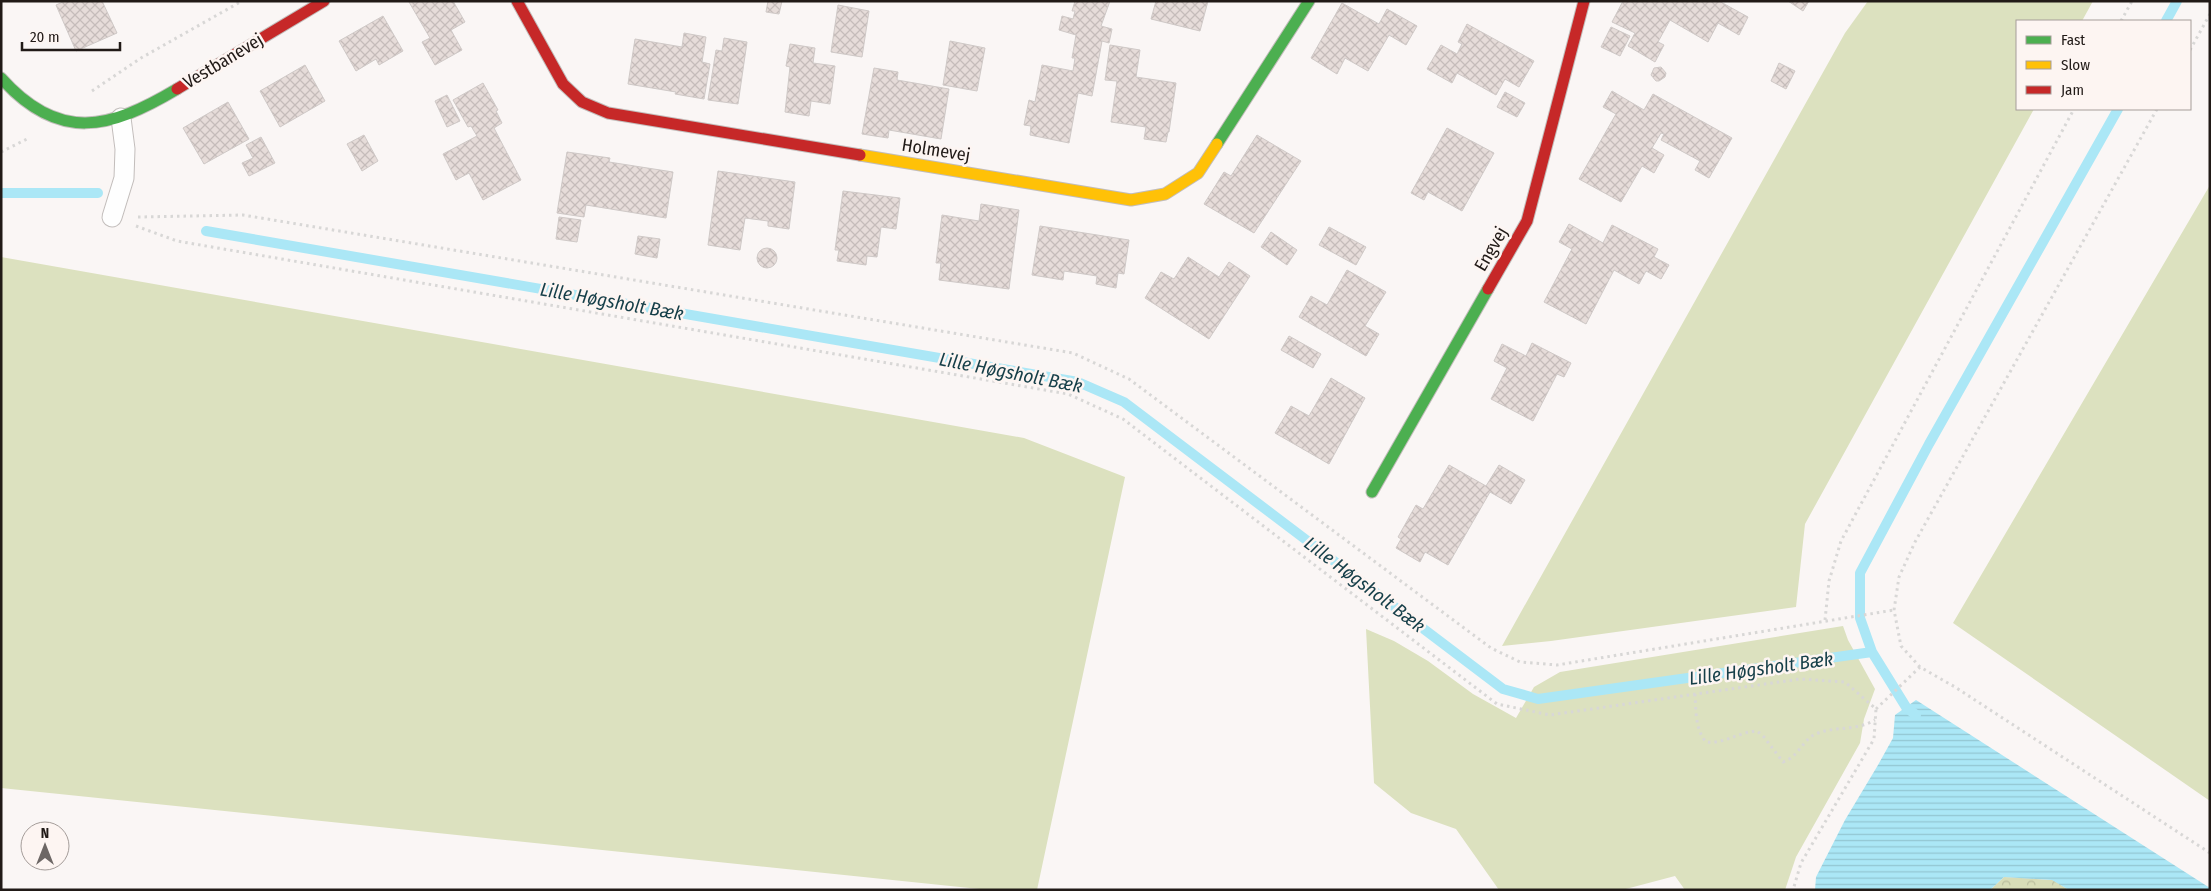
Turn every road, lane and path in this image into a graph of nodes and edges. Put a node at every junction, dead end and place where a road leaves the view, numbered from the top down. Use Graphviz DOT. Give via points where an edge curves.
graph roads {
  1 [pos="242,1"];
  2 [pos="324,1"];
  3 [pos="517,1"];
  4 [pos="1309,1"];
  5 [pos="1584,1"];
  6 [pos="2132,1"];
  7 [pos="2210,14"];
  8 [pos="2122,20"];
  9 [pos="2191,48"];
  10 [pos="1,78"];
  11 [pos="89,93"];
  12 [pos="2073,110"];
  13 [pos="2156,110"];
  14 [pos="120,118"];
  15 [pos="33,136"];
  16 [pos="1,152"];
  17 [pos="112,217"];
  18 [pos="1372,492"];
  19 [pos="1894,610"];
  20 [pos="1825,620"];
  21 [pos="1920,667"];
  22 [pos="1695,694"];
  23 [pos="1876,709"];
  24 [pos="1875,720"];
  25 [pos="2210,853"];
  26 [pos="1794,890"];
  1 -- 11 [label="path" via="141,58"];
  2 -- 14 [label="street, Vestbanevej"];
  3 -- 4 [label="street, Holmevej" via="563,84 582,102 608,113 1130,200 1165,194 1198,173"];
  5 -- 18 [label="street, Engvej" via="1526,221"];
  6 -- 8 [label="path"];
  7 -- 9 [label="path"];
  10 -- 14 [label="street, Vestbanevej" via="25,102 57,119 88,124"];
  12 -- 20 [label="path" via="1841,541 1829,581"];
  13 -- 19 [label="path" via="1915,542 1899,577"];
  14 -- 17 [label="lane" via="125,149 124,178"];
  15 -- 16 [label="path"];
  17 -- 20 [label="path" via="243,215 1073,353 1129,379 1491,648 1520,662 1556,665"];
  17 -- 22 [label="path" via="177,241 1068,394 1123,419 1497,704 1550,715"];
  19 -- 20 [label="path"];
  19 -- 21 [label="path" via="1901,646"];
  21 -- 23 [label="path"];
  21 -- 25 [label="path" via="1964,692"];
  22 -- 23 [label="path" via="1800,679 1845,682"];
  22 -- 24 [label="path" via="1700,735 1706,742 1715,743 1739,733 1757,731 1783,762 1819,733 1863,727"];
  23 -- 24 [label="path"];
  24 -- 26 [label="path" via="1874,739 1801,863"];
}
